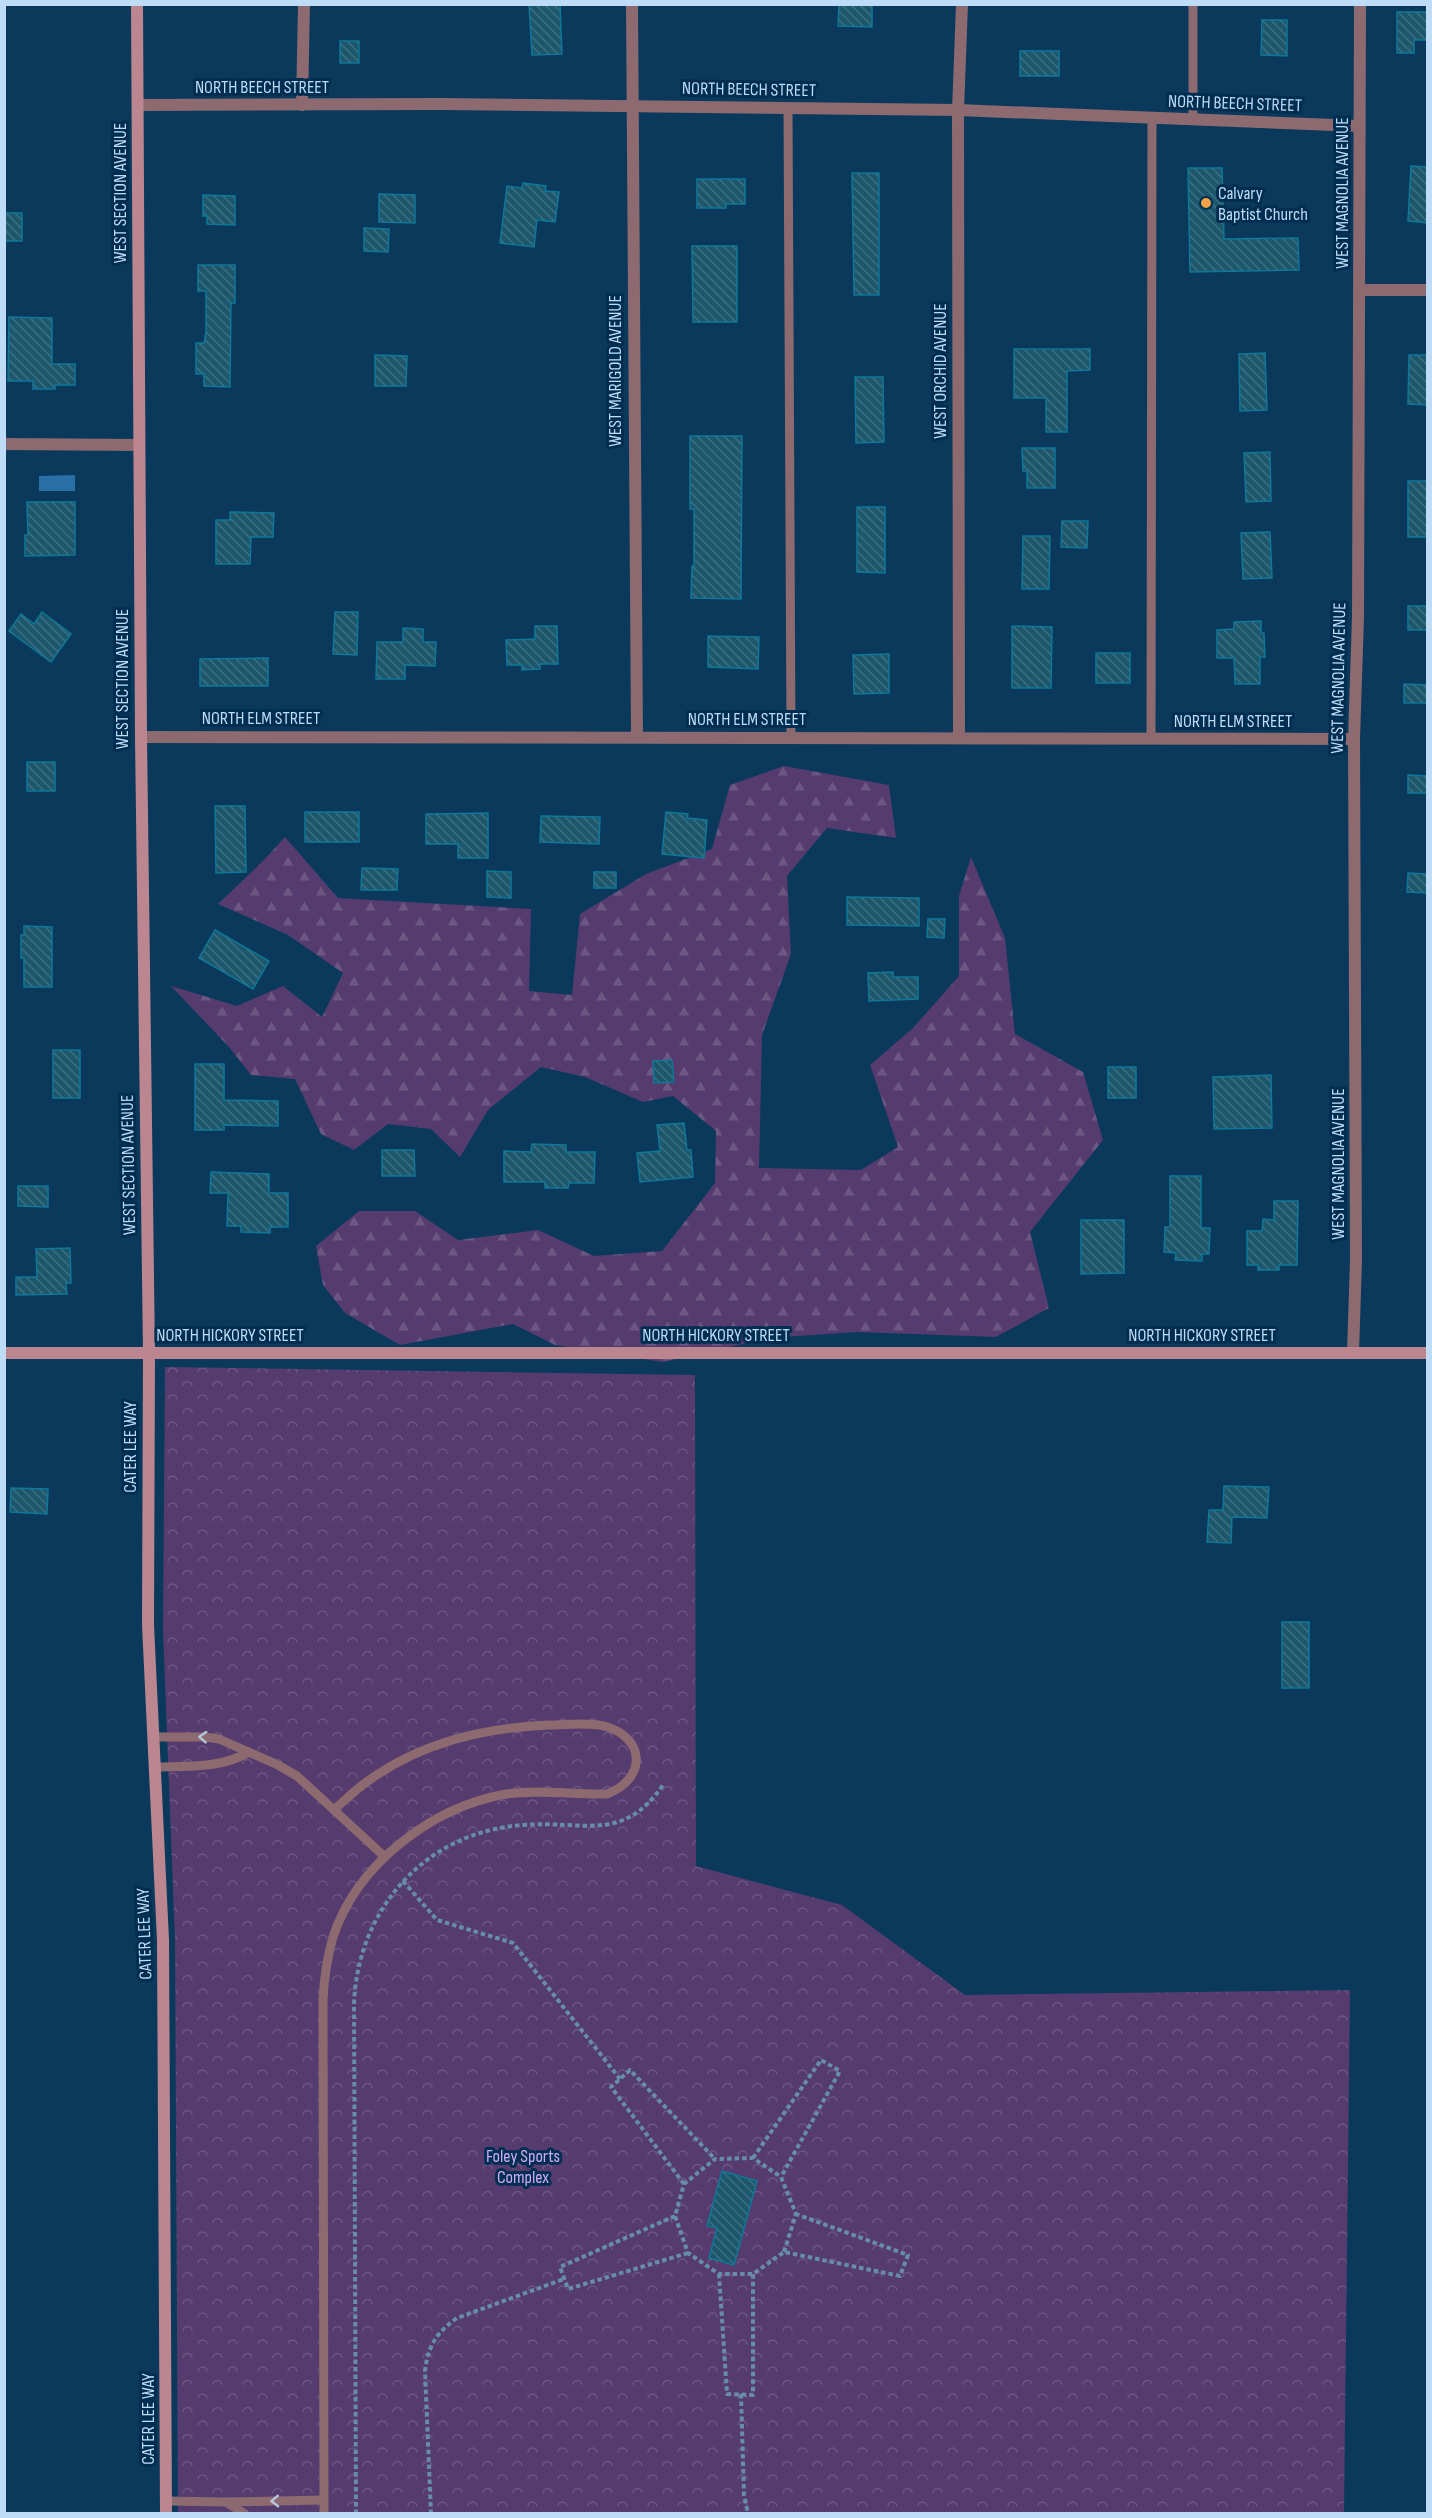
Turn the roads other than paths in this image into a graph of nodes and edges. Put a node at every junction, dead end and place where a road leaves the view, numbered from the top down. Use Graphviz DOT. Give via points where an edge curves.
graph roads {
  1 [pos="137,4"];
  2 [pos="303,4"];
  3 [pos="632,4"];
  4 [pos="962,4"];
  5 [pos="1193,4"];
  6 [pos="1360,4"];
  7 [pos="138,105"];
  8 [pos="302,105"];
  9 [pos="633,106"];
  10 [pos="788,108"];
  11 [pos="958,110"];
  12 [pos="1152,118"];
  13 [pos="1192,119"];
  14 [pos="1359,126"];
  15 [pos="1360,290"];
  16 [pos="1428,290"];
  17 [pos="4,444"];
  18 [pos="139,445"];
  19 [pos="141,737"];
  20 [pos="637,737"];
  21 [pos="790,737"];
  22 [pos="958,738"];
  23 [pos="1151,738"];
  24 [pos="1354,739"];
  25 [pos="4,1353"];
  26 [pos="149,1353"];
  27 [pos="1353,1353"];
  28 [pos="1428,1353"];
  29 [pos="153,1737"];
  30 [pos="249,1752"];
  31 [pos="155,1767"];
  32 [pos="334,1810"];
  33 [pos="385,1857"];
  34 [pos="323,2500"];
  35 [pos="226,2502"];
  36 [pos="166,2507"];
  37 [pos="245,2514"];
  38 [pos="324,2514"];
  1 -- 7 [label="street, WEST SECTION AVENUE"];
  2 -- 8 [label="street"];
  3 -- 9 [label="street, WEST MARIGOLD AVENUE"];
  4 -- 11 [label="street, WEST ORCHID AVENUE"];
  5 -- 13 [label="lane"];
  6 -- 14 [label="street, WEST MAGNOLIA AVENUE"];
  7 -- 8 [label="street, NORTH BEECH STREET"];
  7 -- 18 [label="street, WEST SECTION AVENUE"];
  8 -- 9 [label="street, NORTH BEECH STREET"];
  9 -- 10 [label="street, NORTH BEECH STREET"];
  9 -- 20 [label="street, WEST MARIGOLD AVENUE"];
  10 -- 11 [label="street, NORTH BEECH STREET"];
  10 -- 21 [label="lane"];
  11 -- 12 [label="street, NORTH BEECH STREET"];
  11 -- 22 [label="street, WEST ORCHID AVENUE"];
  12 -- 13 [label="street, NORTH BEECH STREET"];
  12 -- 23 [label="lane"];
  13 -- 14 [label="street, NORTH BEECH STREET"];
  14 -- 15 [label="street, WEST MAGNOLIA AVENUE"];
  15 -- 16 [label="street"];
  15 -- 24 [label="street, WEST MAGNOLIA AVENUE"];
  17 -- 18 [label="street"];
  18 -- 19 [label="street, WEST SECTION AVENUE"];
  19 -- 20 [label="street, NORTH ELM STREET"];
  19 -- 26 [label="street, WEST SECTION AVENUE"];
  20 -- 21 [label="street, NORTH ELM STREET"];
  21 -- 22 [label="street, NORTH ELM STREET"];
  22 -- 23 [label="street, NORTH ELM STREET"];
  23 -- 24 [label="street, NORTH ELM STREET"];
  24 -- 27 [label="street, WEST MAGNOLIA AVENUE"];
  25 -- 26 [label="street, NORTH HICKORY STREET"];
  26 -- 27 [label="street, NORTH HICKORY STREET"];
  26 -- 29 [label="street, CATER LEE WAY" via="147,1625"];
  27 -- 28 [label="street, NORTH HICKORY STREET"];
  30 -- 29 [label="lane, one-way" via="212,1738"];
  29 -- 31 [label="street, CATER LEE WAY"];
  30 -- 31 [label="lane" via="219,1765"];
  30 -- 32 [label="lane" via="297,1776"];
  31 -- 36 [label="street, CATER LEE WAY" via="164,1940"];
  32 -- 33 [label="lane"];
  32 -- 33 [label="lane" via="369,1780 399,1762 459,1737 491,1730 601,1725 621,1732 633,1746 637,1762 622,1789 607,1794 508,1794 482,1800 455,1809 426,1826"];
  33 -- 34 [label="lane" via="347,1906 325,1969"];
  34 -- 35 [label="lane, one-way"];
  34 -- 38 [label="lane"];
  35 -- 36 [label="lane"];
  35 -- 37 [label="lane"];
}
